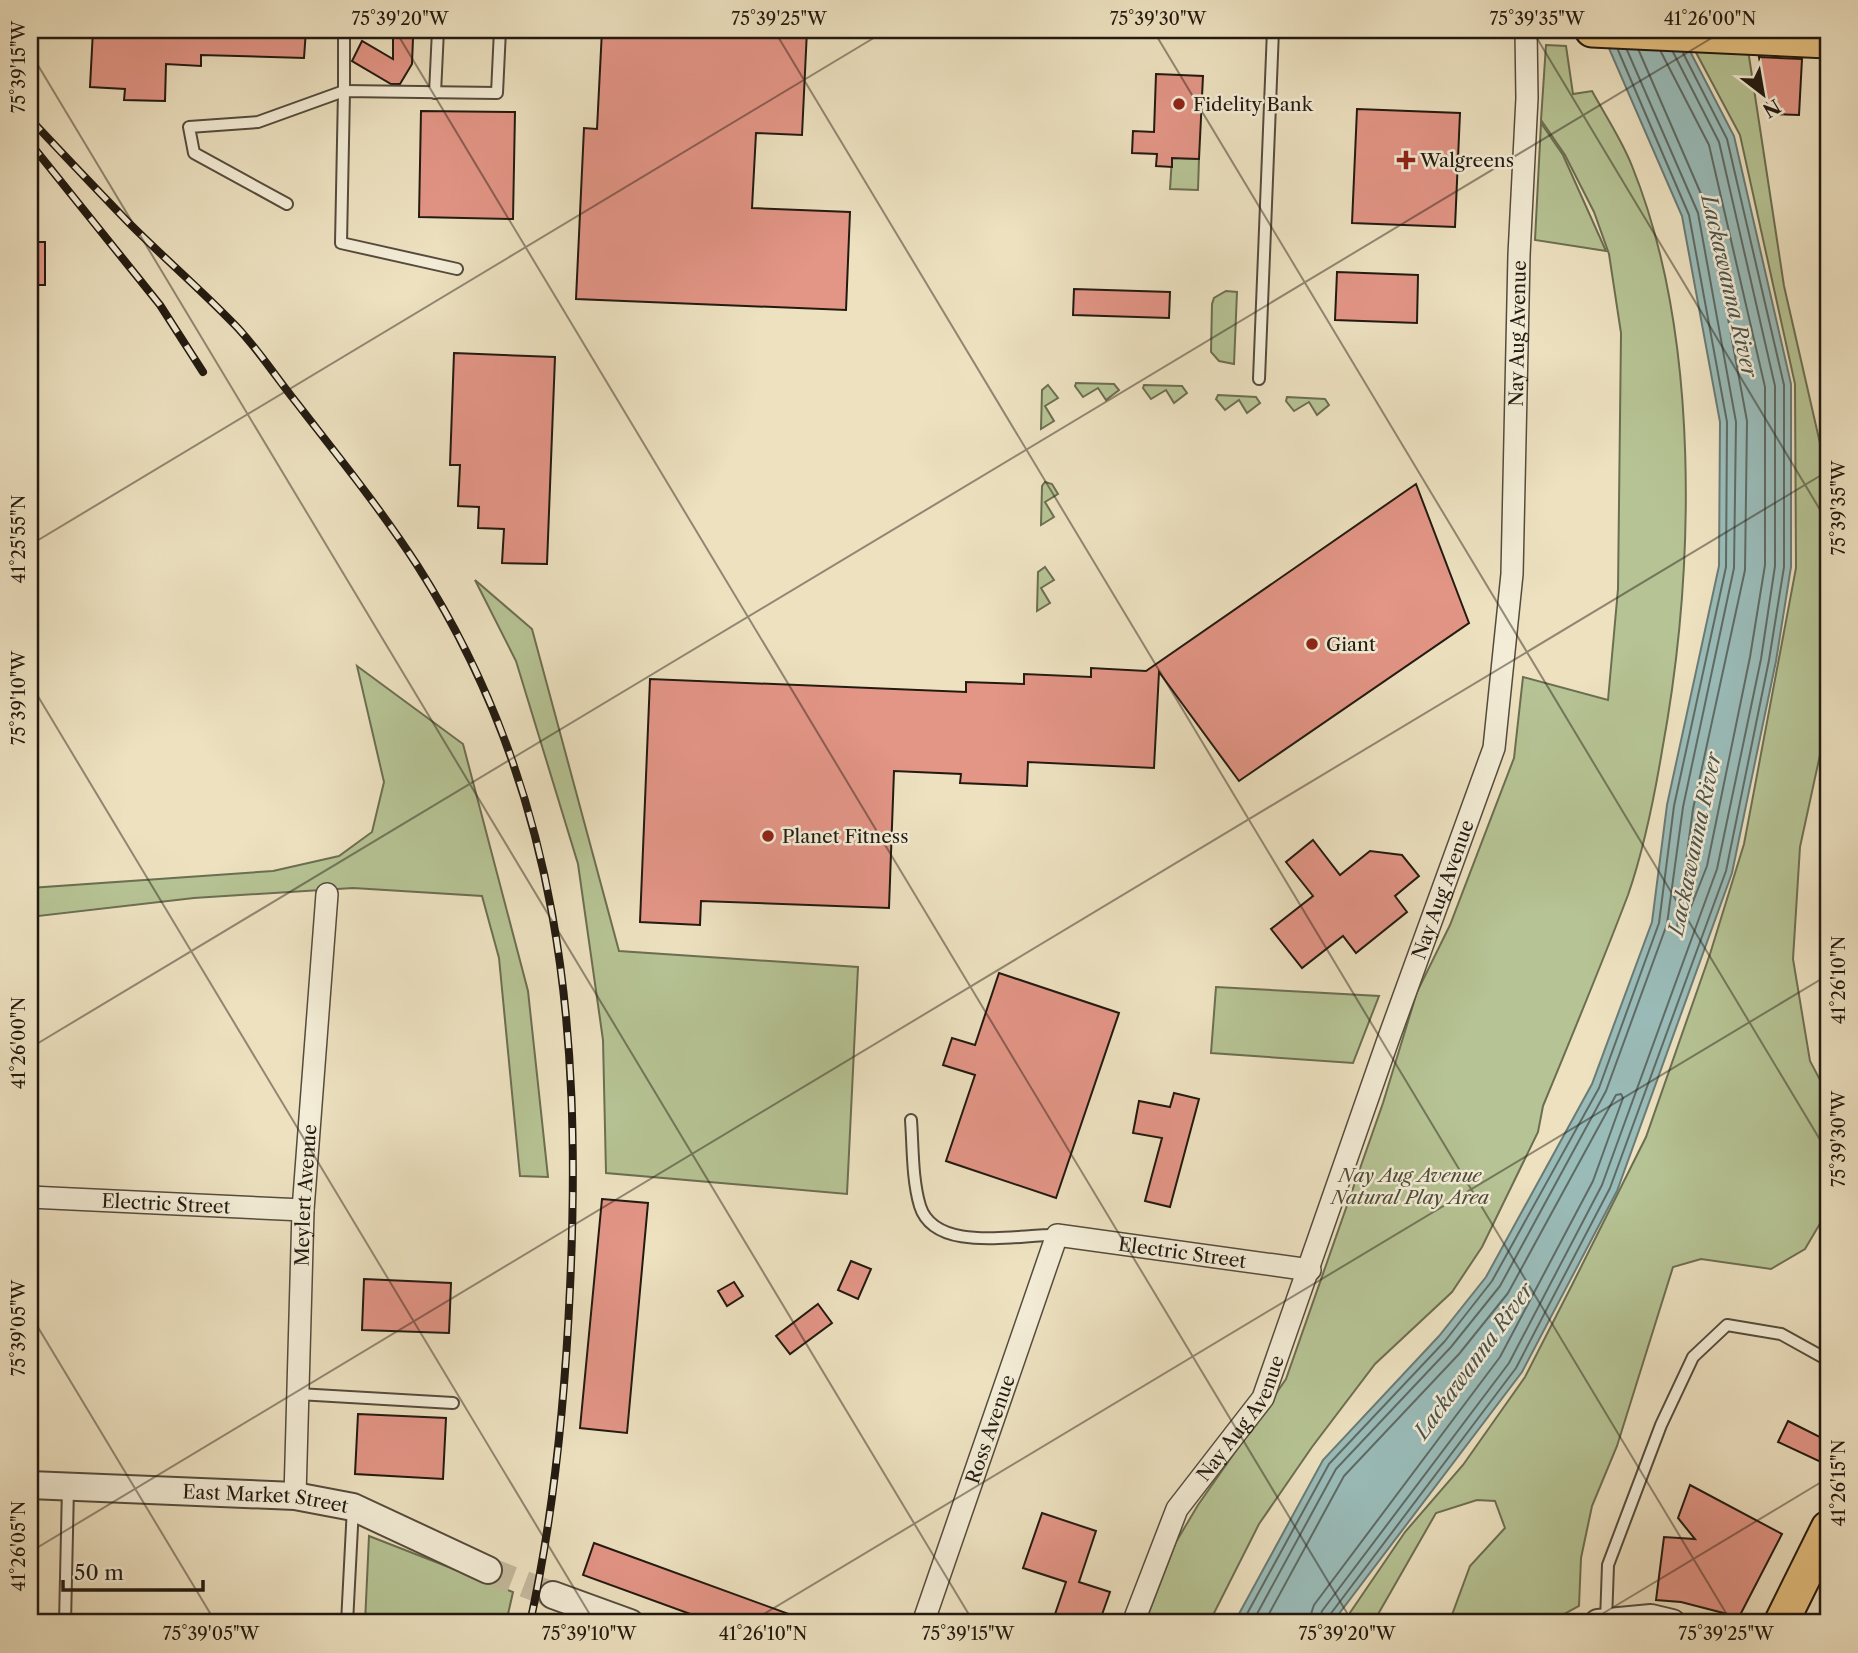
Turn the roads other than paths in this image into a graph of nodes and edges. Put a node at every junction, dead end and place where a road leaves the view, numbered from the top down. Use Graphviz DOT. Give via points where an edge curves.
graph roads {
  1 [pos="344,30"];
  2 [pos="388,30"];
  3 [pos="394,30"];
  4 [pos="414,30"];
  5 [pos="438,30"];
  6 [pos="500,30"];
  7 [pos="1273,30"];
  8 [pos="1526,30"];
  9 [pos="1592,30"];
  10 [pos="1790,35"];
  11 [pos="1828,41"];
  12 [pos="344,91"];
  13 [pos="435,93"];
  14 [pos="287,204"];
  15 [pos="457,269"];
  16 [pos="1259,379"];
  17 [pos="327,894"];
  18 [pos="911,1120"];
  19 [pos="30,1197"];
  20 [pos="303,1210"];
  21 [pos="1057,1235"];
  22 [pos="1310,1270"];
  23 [pos="1828,1360"];
  24 [pos="298,1394"];
  25 [pos="453,1403"];
  26 [pos="30,1485"];
  27 [pos="68,1485"];
  28 [pos="295,1496"];
  29 [pos="352,1507"];
  30 [pos="1828,1528"];
  31 [pos="488,1570"];
  32 [pos="553,1595"];
  33 [pos="1602,1622"];
  34 [pos="65,1623"];
  35 [pos="347,1623"];
  36 [pos="630,1623"];
  37 [pos="923,1623"];
  38 [pos="1133,1623"];
  39 [pos="1672,1623"];
  40 [pos="1781,1623"];
  1 -- 12 [label="lane"];
  2 -- 3 [label="lane"];
  4 -- 5 [label="lane"];
  5 -- 13 [label="lane"];
  6 -- 13 [label="lane" via="497,93"];
  7 -- 16 [label="lane"];
  8 -- 22 [label="street, Nay Aug Avenue" via="1512,573 1494,748"];
  9 -- 10 [label="main road"];
  10 -- 11 [label="main road"];
  12 -- 13 [label="lane"];
  12 -- 14 [label="lane" via="258,121 189,127 194,153"];
  12 -- 15 [label="lane" via="341,243"];
  17 -- 20 [label="street, Meylert Avenue"];
  18 -- 21 [label="lane" via="920,1205 926,1219 939,1230 968,1238"];
  19 -- 20 [label="street, Electric Street"];
  20 -- 24 [label="street, Meylert Avenue"];
  21 -- 22 [label="street, Electric Street"];
  21 -- 37 [label="street, Ross Avenue"];
  22 -- 38 [label="street, Nay Aug Avenue" via="1263,1398 1177,1509"];
  23 -- 33 [label="lane" via="1781,1334 1727,1325 1693,1357 1661,1425 1608,1565"];
  24 -- 25 [label="lane"];
  24 -- 28 [label="street, Meylert Avenue"];
  26 -- 27 [label="street, East Market Street"];
  27 -- 28 [label="street, East Market Street"];
  27 -- 34 [label="lane"];
  28 -- 29 [label="street, East Market Street"];
  29 -- 31 [label="street, East Market Street"];
  29 -- 35 [label="lane"];
  30 -- 40 [label="main road"];
  32 -- 36 [label="street"];
  33 -- 39 [label="street" via="1651,1618"];
}
